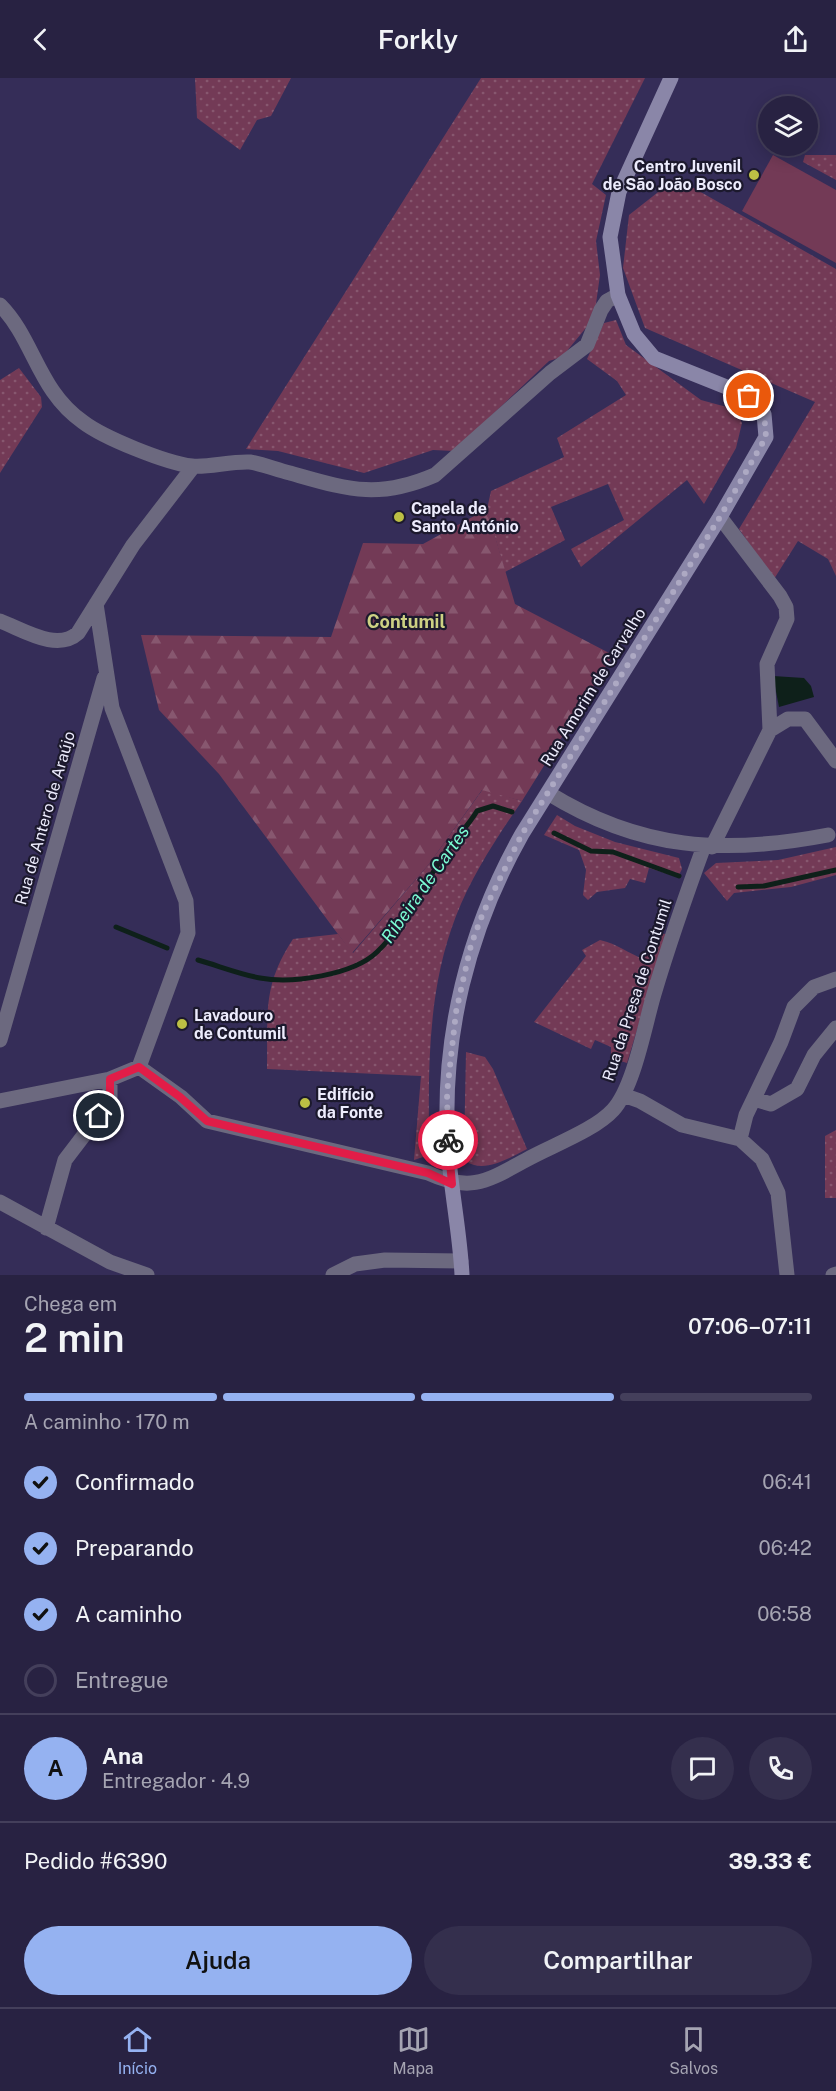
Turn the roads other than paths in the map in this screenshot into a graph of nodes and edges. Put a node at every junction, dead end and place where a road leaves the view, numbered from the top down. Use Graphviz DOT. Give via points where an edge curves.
graph roads {
  1 [pos="671,78"];
  2 [pos="618,295"];
  3 [pos="0,305"];
  4 [pos="192,467"];
  5 [pos="720,517"];
  6 [pos="96,604"];
  7 [pos="0,621"];
  8 [pos="105,675"];
  9 [pos="770,730"];
  10 [pos="836,760"];
  11 [pos="548,793"];
  12 [pos="833,834"];
  13 [pos="708,846"];
  14 [pos="836,979"];
  15 [pos="836,1028"];
  16 [pos="0,1040"];
  17 [pos="139,1067"];
  18 [pos="110,1079"];
  19 [pos="623,1095"];
  20 [pos="754,1099"];
  21 [pos="0,1101"];
  22 [pos="740,1139"];
  23 [pos="452,1184"];
  24 [pos="0,1203"];
  25 [pos="46,1228"];
  26 [pos="462,1268"];
  27 [pos="107,1269"];
  28 [pos="147,1275"];
  29 [pos="333,1275"];
  30 [pos="787,1275"];
  1 -- 2 [label="street, Rua Amorim de Carvalho" via="619,192 610,237"];
  2 -- 4 [label="street" via="601,310 587,345 550,372 435,475 412,485 350,490 252,462"];
  2 -- 5 [label="street, Rua Amorim de Carvalho" via="634,334 654,358 749,396 764,414 766,437"];
  3 -- 4 [label="street" via="56,400 82,423 112,440"];
  4 -- 6 [label="street" via="133,545"];
  5 -- 9 [label="street, Rua da Presa de Contumil" via="765,573 786,607 787,619 767,664"];
  5 -- 11 [label="street, Rua Amorim de Carvalho"];
  6 -- 7 [label="street" via="70,641 56,642"];
  6 -- 8 [label="street"];
  8 -- 16 [label="street, Rua de Antero de Araújo"];
  8 -- 17 [label="street" via="112,708 186,901 188,933"];
  9 -- 10 [label="street" via="788,719 805,719"];
  9 -- 13 [label="street, Rua da Presa de Contumil"];
  11 -- 13 [label="street" via="621,829"];
  11 -- 23 [label="street, Rua Amorim de Carvalho" via="507,859 471,945 456,1012 447,1093"];
  12 -- 13 [label="street" via="777,845"];
  13 -- 19 [label="street, Rua da Presa de Contumil" via="670,942"];
  14 -- 20 [label="street" via="814,987 794,1007"];
  15 -- 20 [label="street" via="814,1055 797,1089 771,1104"];
  17 -- 18 [label="street"];
  17 -- 23 [label="street" via="207,1121 428,1173"];
  18 -- 21 [label="street"];
  18 -- 25 [label="street" via="110,1101 65,1160"];
  19 -- 22 [label="street, Rua da Presa de Contumil" via="682,1125"];
  19 -- 23 [label="street" via="613,1110 590,1126 495,1177"];
  20 -- 22 [label="street"];
  22 -- 30 [label="street" via="762,1159 778,1193"];
  23 -- 26 [label="street, Rua Amorim de Carvalho"];
  24 -- 25 [label="street"];
  25 -- 27 [label="street"];
  26 -- 29 [label="street" via="385,1260 355,1264"];
  27 -- 28 [label="street"];
}
